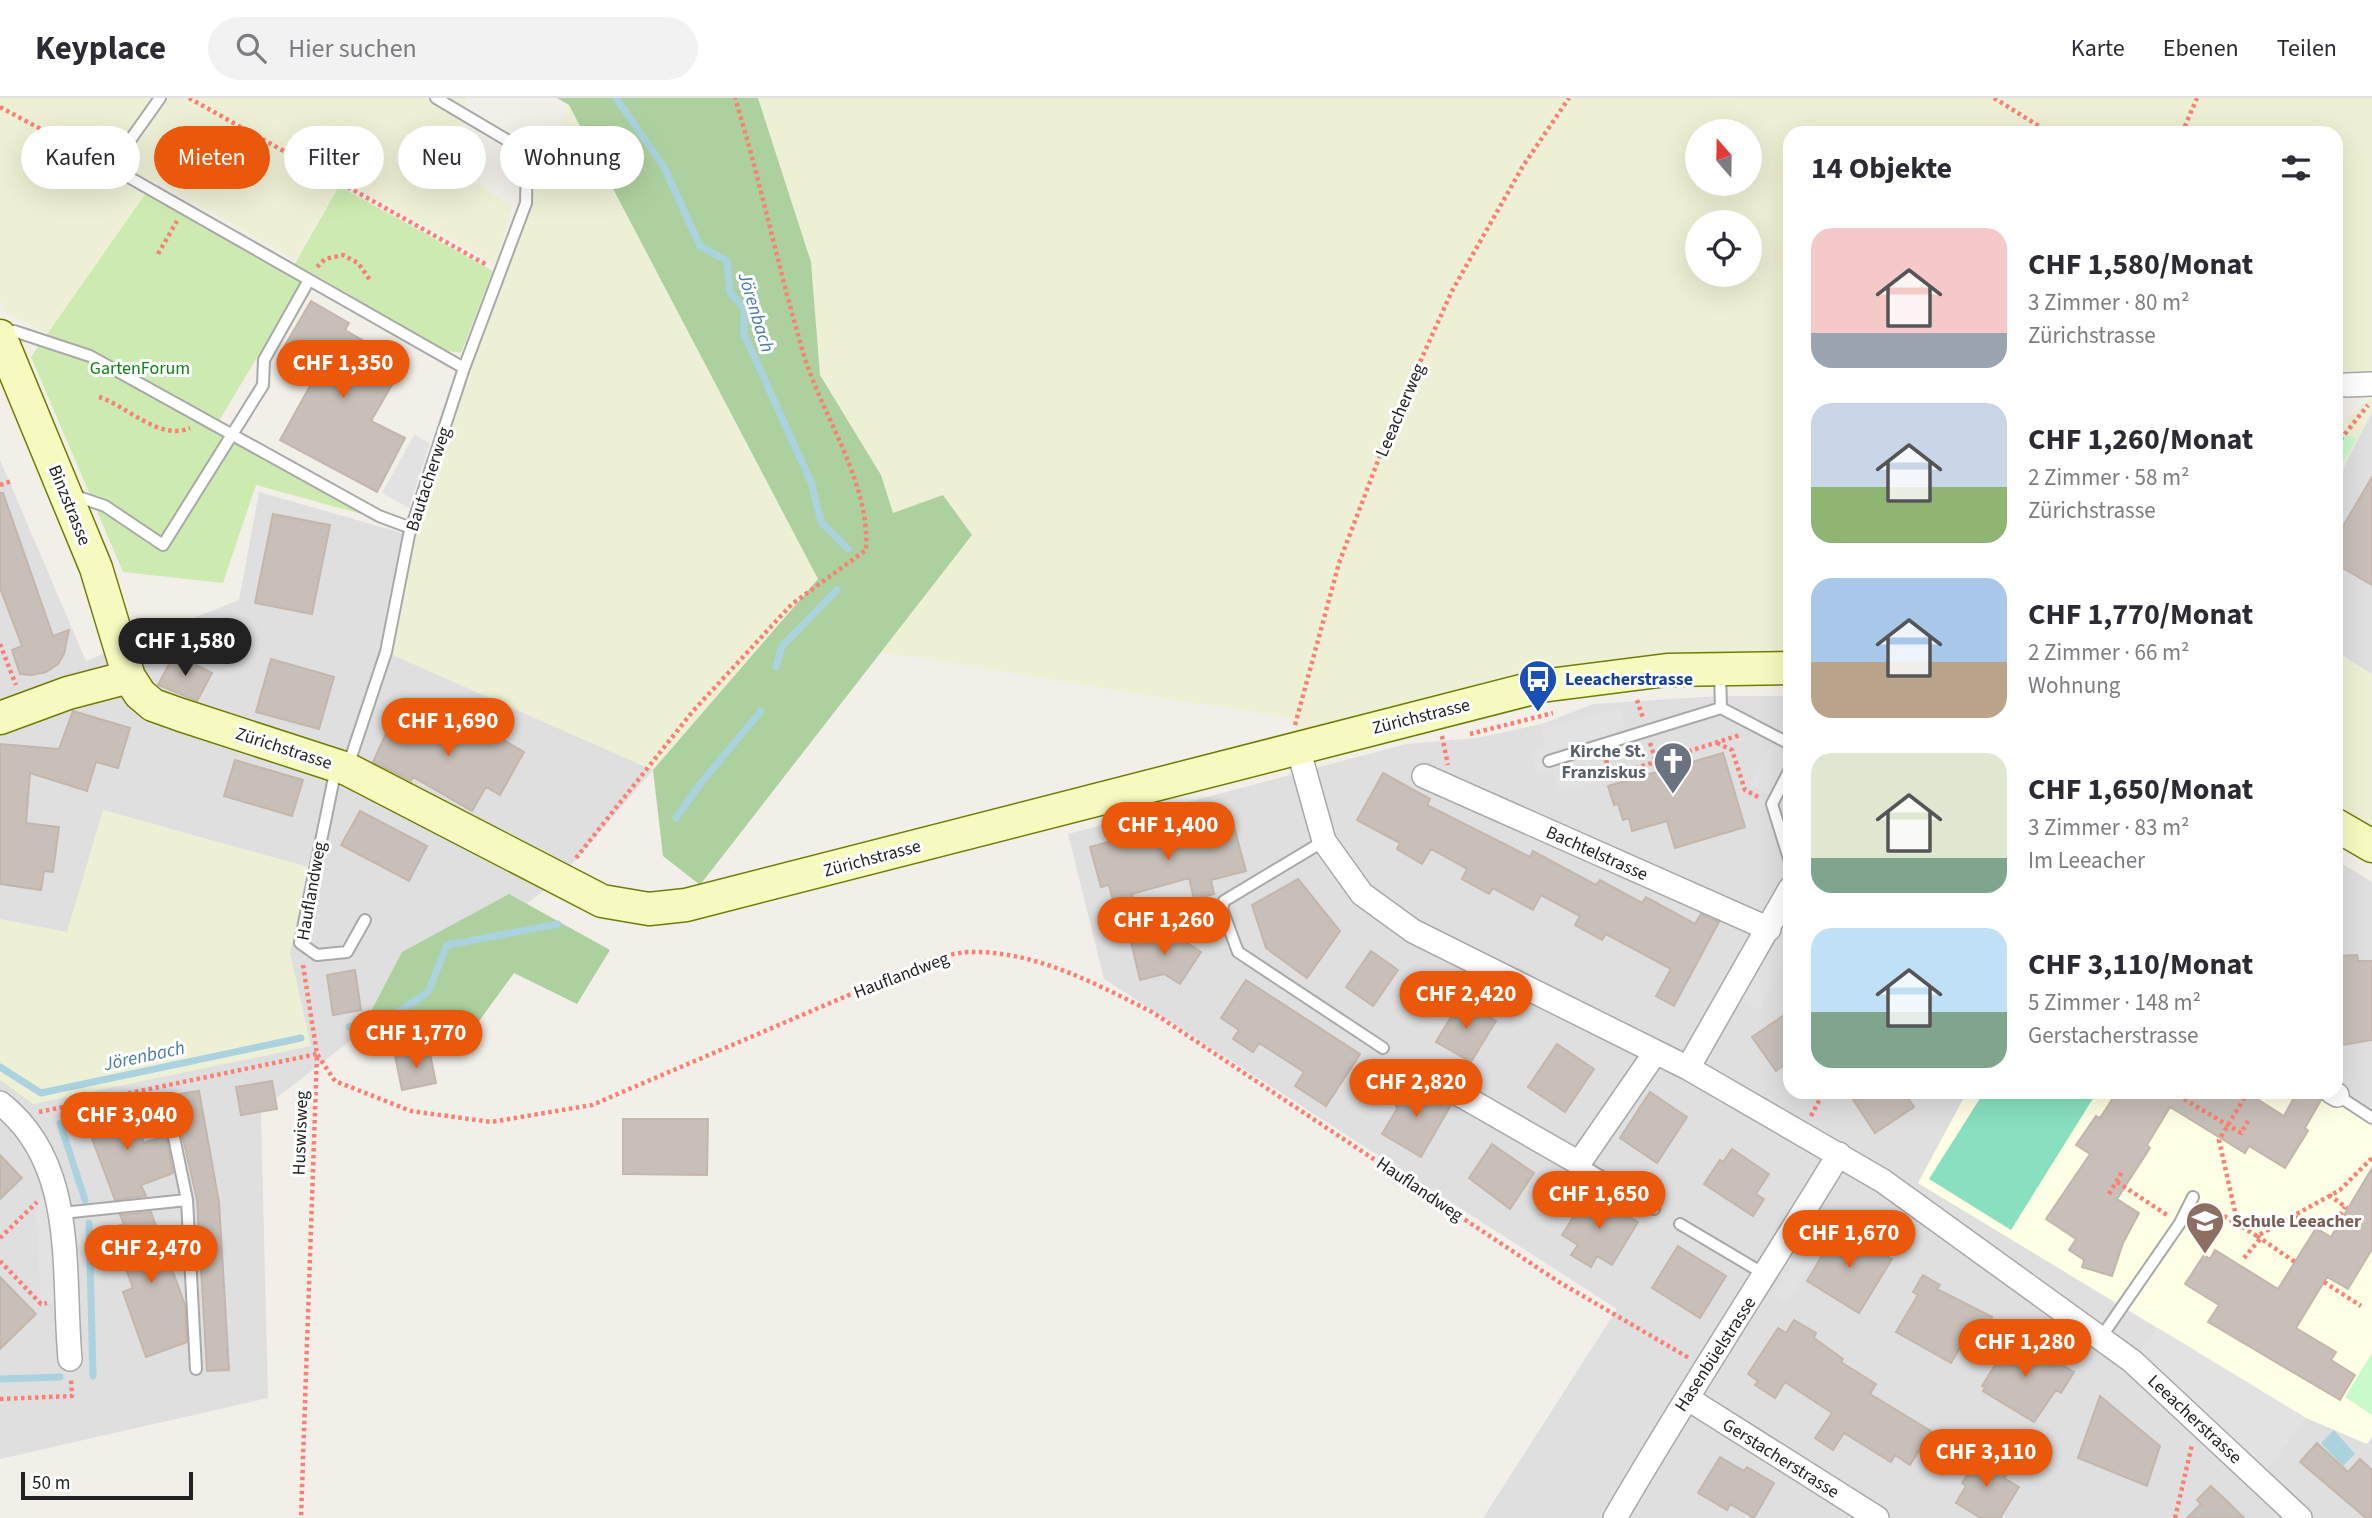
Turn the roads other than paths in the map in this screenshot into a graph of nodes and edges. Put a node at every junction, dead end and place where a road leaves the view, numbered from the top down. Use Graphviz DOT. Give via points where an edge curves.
graph roads {
  1 [pos="160,98"];
  2 [pos="436,98"];
  3 [pos="309,280"];
  4 [pos="0,336"];
  5 [pos="464,368"];
  6 [pos="2347,385"];
  7 [pos="2371,392"];
  8 [pos="232,435"];
  9 [pos="65,492"];
  10 [pos="411,528"];
  11 [pos="1720,667"];
  12 [pos="1783,668"];
  13 [pos="129,677"];
  14 [pos="1721,708"];
  15 [pos="12,714"];
  16 [pos="1783,740"];
  17 [pos="1298,748"];
  18 [pos="1549,761"];
  19 [pos="342,767"];
  20 [pos="1424,776"];
  21 [pos="1783,783"];
  22 [pos="2343,829"];
  23 [pos="1783,839"];
  24 [pos="1324,841"];
  25 [pos="2372,846"];
  26 [pos="1783,902"];
  27 [pos="365,920"];
  28 [pos="1769,929"];
  29 [pos="1383,1048"];
  30 [pos="1655,1053"];
  31 [pos="1688,1068"];
  32 [pos="1424,1074"];
  33 [pos="2343,1099"];
  34 [pos="0,1102"];
  35 [pos="169,1113"];
  36 [pos="2372,1118"];
  37 [pos="1839,1154"];
  38 [pos="1579,1163"];
  39 [pos="2193,1198"];
  40 [pos="187,1200"];
  41 [pos="1654,1209"];
  42 [pos="62,1213"];
  43 [pos="1679,1224"];
  44 [pos="1766,1275"];
  45 [pos="2102,1336"];
  46 [pos="69,1359"];
  47 [pos="196,1369"];
  48 [pos="1687,1398"];
  49 [pos="1615,1518"];
  50 [pos="1877,1518"];
  51 [pos="2300,1518"];
  1 -- 3 [label="lane" via="111,167"];
  2 -- 5 [label="lane, Bautacherweg" via="527,152 526,203"];
  3 -- 5 [label="lane"];
  3 -- 8 [label="lane" via="264,360 263,385"];
  4 -- 8 [label="lane" via="14,331 90,356"];
  4 -- 9 [label="main road, Binzstrasse"];
  5 -- 10 [label="lane, Bautacherweg"];
  6 -- 7 [label="street"];
  8 -- 9 [label="lane" via="163,545 105,506"];
  8 -- 10 [label="lane" via="379,516"];
  9 -- 13 [label="main road, Binzstrasse" via="107,600"];
  10 -- 19 [label="lane, Bautacherweg" via="386,652"];
  11 -- 12 [label="main road, Zürichstrasse"];
  11 -- 14 [label="lane"];
  11 -- 17 [label="main road, Zürichstrasse" via="1541,687"];
  13 -- 15 [label="main road"];
  13 -- 19 [label="main road, Zürichstrasse" via="153,705"];
  14 -- 16 [label="lane"];
  14 -- 18 [label="lane"];
  17 -- 19 [label="main road, Zürichstrasse" via="686,905 649,909 602,901"];
  17 -- 24 [label="street, Leeacherstrasse"];
  19 -- 27 [label="lane, Hauflandweg" via="300,943 317,955 347,952"];
  20 -- 28 [label="street, Bachtelstrasse"];
  21 -- 23 [label="lane" via="1772,804"];
  22 -- 25 [label="main road"];
  24 -- 29 [label="lane" via="1224,901 1222,909 1238,952"];
  24 -- 30 [label="street, Leeacherstrasse" via="1362,894 1413,931"];
  26 -- 28 [label="street"];
  28 -- 31 [label="street"];
  30 -- 31 [label="street, Leeacherstrasse"];
  30 -- 38 [label="street"];
  31 -- 37 [label="street, Leeacherstrasse"];
  32 -- 38 [label="street"];
  33 -- 36 [label="lane"];
  34 -- 42 [label="street" via="19,1117 34,1138 55,1182"];
  35 -- 40 [label="lane"];
  37 -- 44 [label="street, Hasenbüelstrasse"];
  37 -- 45 [label="street, Leeacherstrasse"];
  38 -- 41 [label="lane"];
  39 -- 45 [label="lane"];
  40 -- 42 [label="lane"];
  40 -- 47 [label="lane"];
  42 -- 46 [label="street"];
  43 -- 44 [label="lane"];
  44 -- 48 [label="street, Hasenbüelstrasse"];
  45 -- 51 [label="street, Leeacherstrasse"];
  48 -- 49 [label="street, Hasenbüelstrasse"];
  48 -- 50 [label="street, Gerstacherstrasse"];
}
